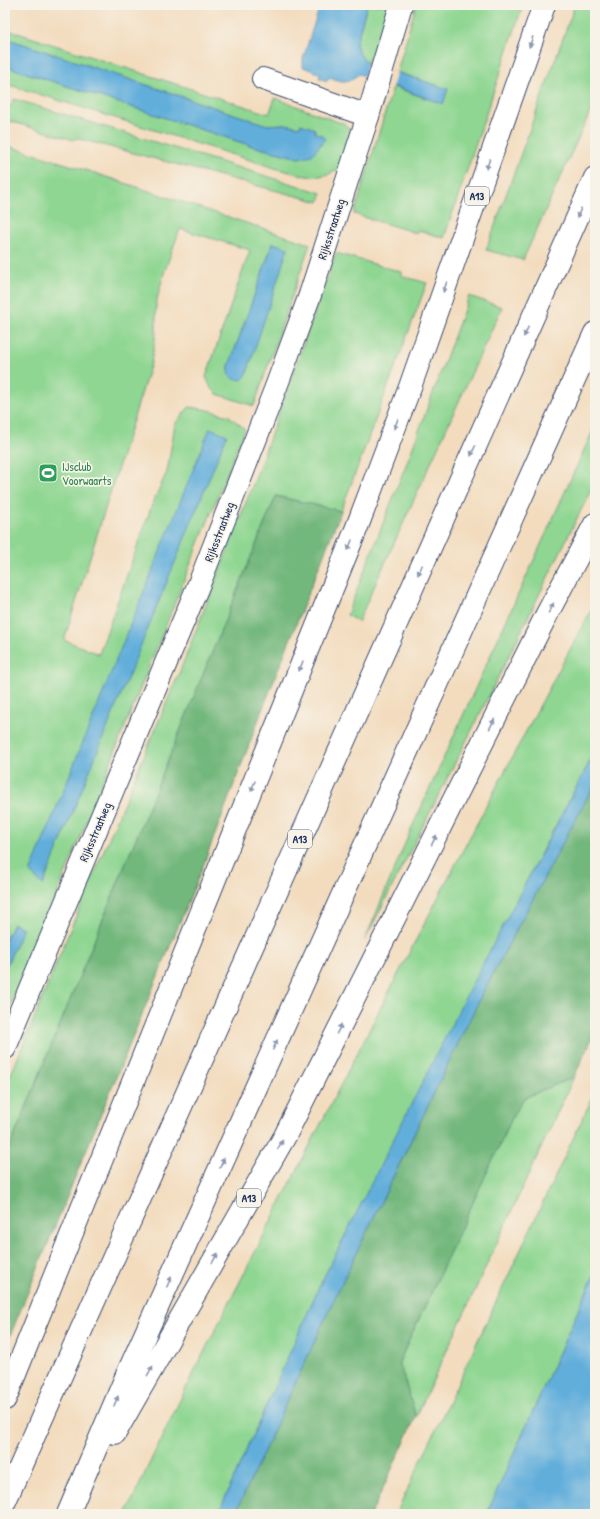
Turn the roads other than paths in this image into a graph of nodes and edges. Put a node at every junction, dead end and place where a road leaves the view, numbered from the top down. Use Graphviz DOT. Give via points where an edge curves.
graph roads {
  1 [pos="401,5"];
  2 [pos="544,5"];
  3 [pos="263,79"];
  4 [pos="368,116"];
  5 [pos="595,178"];
  6 [pos="595,333"];
  7 [pos="595,524"];
  8 [pos="5,1048"];
  9 [pos="5,1399"];
  10 [pos="5,1500"];
  11 [pos="68,1514"];
  1 -- 4 [label="main road, Rijksstraatweg"];
  2 -- 9 [label="main road, A13, one-way" via="413,380 357,527"];
  3 -- 4 [label="main road"];
  4 -- 8 [label="main road, Rijksstraatweg" via="310,295 201,579"];
  5 -- 10 [label="main road, A13, one-way"];
  11 -- 6 [label="main road, A13, one-way" via="129,1370"];
  11 -- 7 [label="main road, A13, one-way" via="285,1136"];
}
